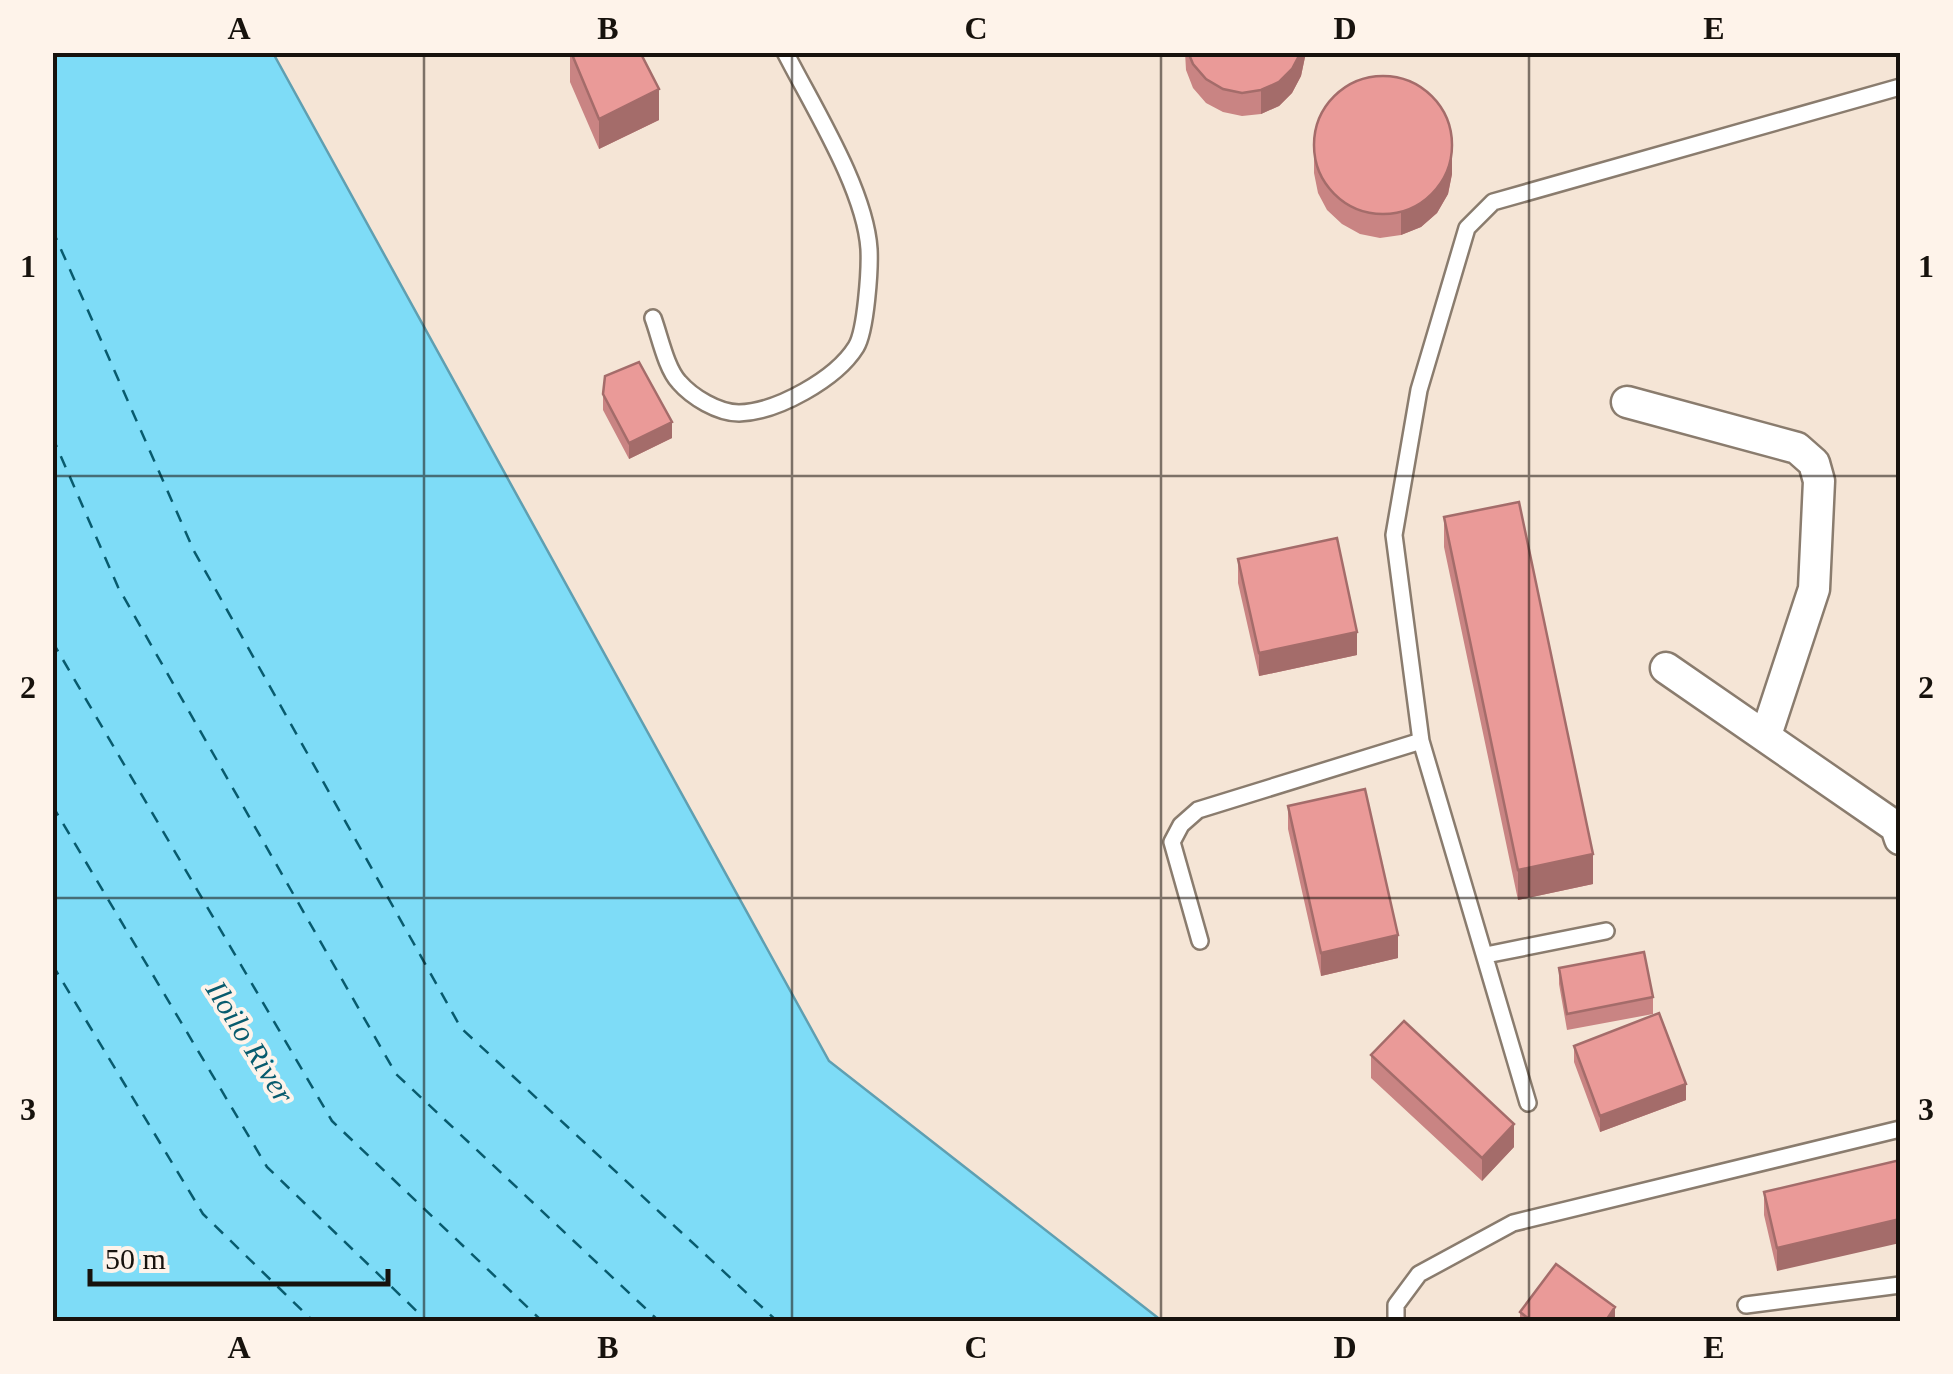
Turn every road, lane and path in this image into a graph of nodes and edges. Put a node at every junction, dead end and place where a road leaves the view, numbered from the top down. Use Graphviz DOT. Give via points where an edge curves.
graph roads {
  1 [pos="786,52"];
  2 [pos="1900,87"];
  3 [pos="654,318"];
  4 [pos="1627,402"];
  5 [pos="1666,668"];
  6 [pos="1766,735"];
  7 [pos="1421,741"];
  8 [pos="1900,839"];
  9 [pos="1606,931"];
  10 [pos="1200,941"];
  11 [pos="1486,955"];
  12 [pos="1528,1103"];
  13 [pos="1900,1129"];
  14 [pos="1900,1285"];
  15 [pos="1746,1305"];
  16 [pos="1396,1322"];
  1 -- 3 [label="lane" via="858,198 869,246 858,345 822,384 738,413 705,403 676,380"];
  2 -- 7 [label="lane" via="1493,202 1467,228 1419,390 1394,536"];
  4 -- 6 [label="street" via="1797,448 1814,463 1814,589"];
  5 -- 6 [label="street"];
  6 -- 8 [label="street" via="1896,826"];
  7 -- 10 [label="lane" via="1198,810 1181,825 1172,842"];
  7 -- 11 [label="lane"];
  9 -- 11 [label="lane"];
  11 -- 12 [label="lane"];
  13 -- 16 [label="lane" via="1513,1223 1419,1274 1396,1305"];
  14 -- 15 [label="lane"];
}
